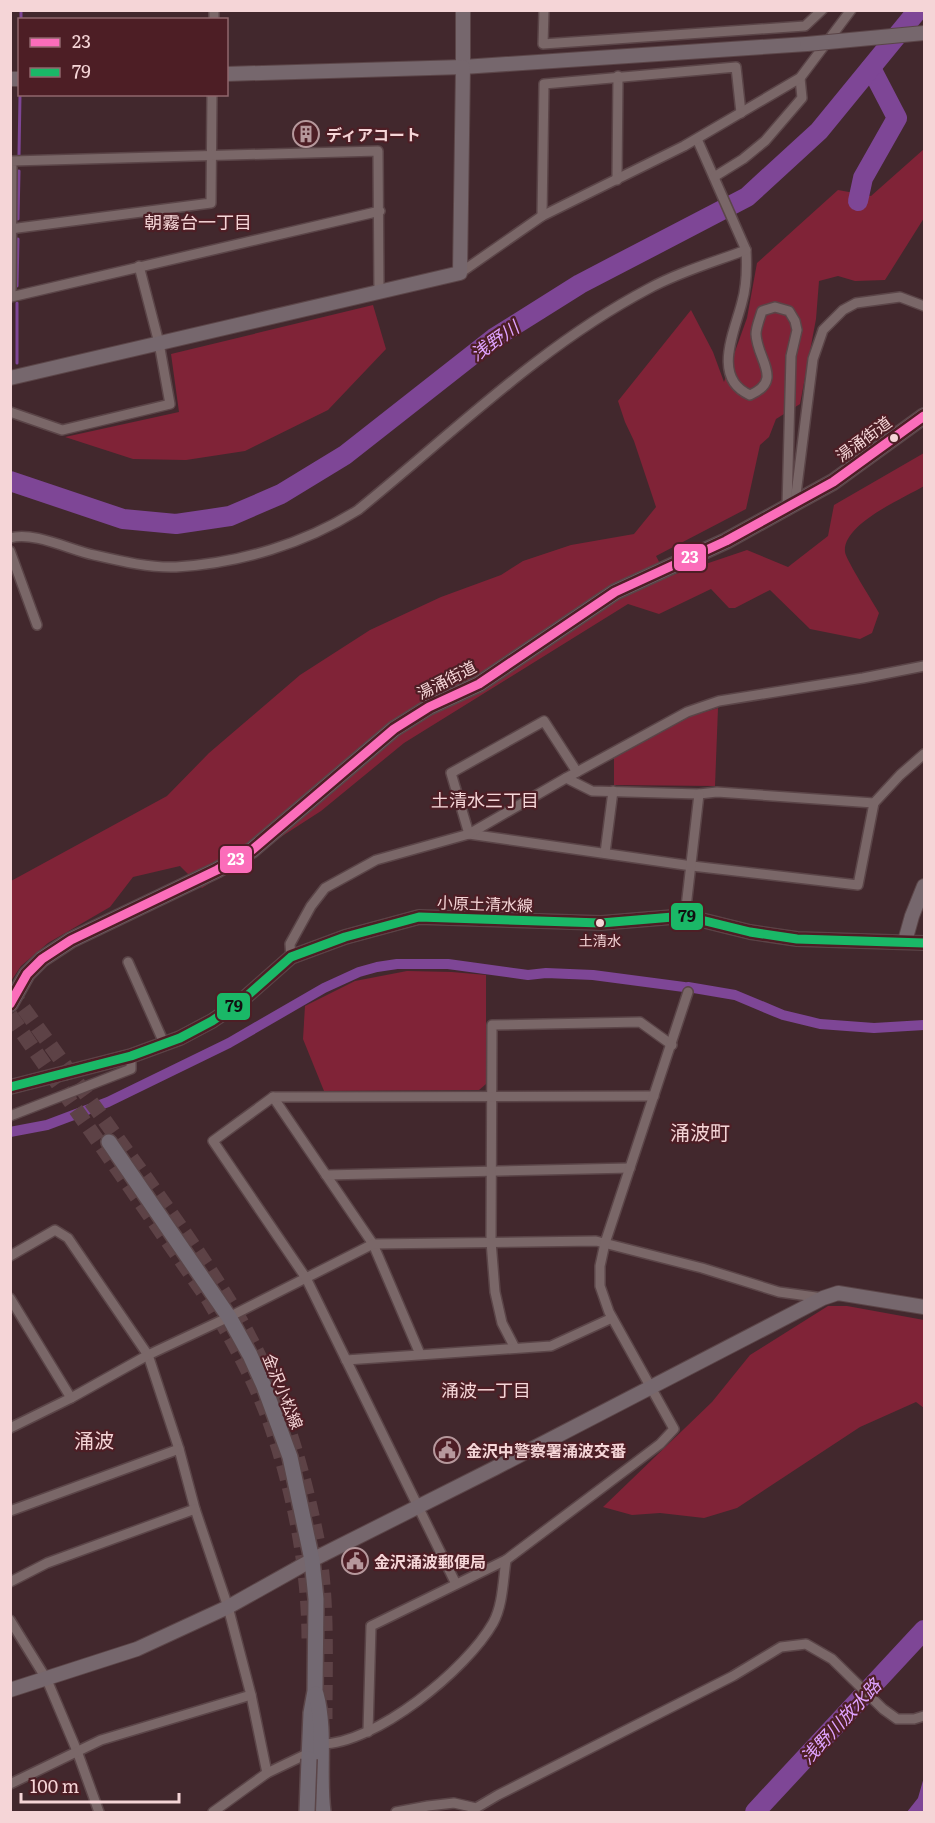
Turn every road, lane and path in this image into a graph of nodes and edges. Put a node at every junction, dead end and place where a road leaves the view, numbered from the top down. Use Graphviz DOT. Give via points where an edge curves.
graph roads {
  1 [pos="463,10"];
  2 [pos="544,10"];
  3 [pos="822,10"];
  4 [pos="851,10"];
  5 [pos="924,33"];
  6 [pos="463,67"];
  7 [pos="228,74"];
  8 [pos="618,76"];
  9 [pos="800,78"];
  10 [pos="212,96"];
  11 [pos="741,113"];
  12 [pos="697,139"];
  13 [pos="211,155"];
  14 [pos="715,179"];
  15 [pos="617,180"];
  16 [pos="380,211"];
  17 [pos="542,216"];
  18 [pos="11,229"];
  19 [pos="746,250"];
  20 [pos="139,266"];
  21 [pos="460,273"];
  22 [pos="379,292"];
  23 [pos="924,306"];
  24 [pos="159,343"];
  25 [pos="10,378"];
  26 [pos="10,412"];
  27 [pos="924,416"];
  28 [pos="791,505"];
  29 [pos="10,538"];
  30 [pos="10,551"];
  31 [pos="37,625"];
  32 [pos="924,666"];
  33 [pos="924,754"];
  34 [pos="577,772"];
  35 [pos="566,777"];
  36 [pos="613,791"];
  37 [pos="699,794"];
  38 [pos="874,803"];
  39 [pos="469,834"];
  40 [pos="605,853"];
  41 [pos="692,866"];
  42 [pos="924,886"];
  43 [pos="685,916"];
  44 [pos="905,941"];
  45 [pos="924,943"];
  46 [pos="291,957"];
  47 [pos="128,962"];
  48 [pos="688,992"];
  49 [pos="10,1004"];
  50 [pos="164,1043"];
  51 [pos="672,1045"];
  52 [pos="130,1056"];
  53 [pos="10,1087"];
  54 [pos="492,1096"];
  55 [pos="654,1096"];
  56 [pos="273,1097"];
  57 [pos="10,1116"];
  58 [pos="109,1142"];
  59 [pos="630,1168"];
  60 [pos="492,1170"];
  61 [pos="326,1175"];
  62 [pos="491,1241"];
  63 [pos="605,1243"];
  64 [pos="374,1244"];
  65 [pos="10,1256"];
  66 [pos="306,1278"];
  67 [pos="10,1298"];
  68 [pos="823,1298"];
  69 [pos="924,1307"];
  70 [pos="229,1317"];
  71 [pos="612,1318"];
  72 [pos="515,1348"];
  73 [pos="420,1354"];
  74 [pos="148,1355"];
  75 [pos="346,1360"];
  76 [pos="650,1386"];
  77 [pos="71,1398"];
  78 [pos="10,1428"];
  79 [pos="179,1449"];
  80 [pos="417,1507"];
  81 [pos="195,1509"];
  82 [pos="10,1511"];
  83 [pos="312,1560"];
  84 [pos="506,1560"];
  85 [pos="10,1582"];
  86 [pos="456,1584"];
  87 [pos="228,1607"];
  88 [pos="10,1620"];
  89 [pos="47,1680"];
  90 [pos="10,1690"];
  91 [pos="251,1695"];
  92 [pos="924,1716"];
  93 [pos="368,1732"];
  94 [pos="77,1751"];
  95 [pos="315,1752"];
  96 [pos="267,1773"];
  97 [pos="10,1784"];
  98 [pos="95,1811"];
  99 [pos="213,1812"];
  100 [pos="307,1812"];
  101 [pos="323,1812"];
  102 [pos="396,1812"];
  1 -- 6 [label="street"];
  2 -- 3 [label="street" via="543,44 805,26"];
  4 -- 9 [label="street"];
  5 -- 6 [label="street, bridge"];
  6 -- 7 [label="street"];
  6 -- 21 [label="street"];
  8 -- 11 [label="street" via="736,67"];
  8 -- 15 [label="street"];
  8 -- 17 [label="street" via="544,84"];
  9 -- 11 [label="street"];
  9 -- 14 [label="street" via="802,98 765,141"];
  10 -- 13 [label="street"];
  11 -- 12 [label="street"];
  12 -- 14 [label="street"];
  12 -- 15 [label="street"];
  13 -- 16 [label="street" via="378,151"];
  13 -- 18 [label="street" via="211,203"];
  13 -- 18 [label="street" via="12,160"];
  14 -- 19 [label="street"];
  15 -- 17 [label="street"];
  16 -- 20 [label="street"];
  16 -- 22 [label="street"];
  17 -- 21 [label="street"];
  18 -- 20 [label="street" via="11,297"];
  19 -- 28 [label="street" via="743,300 730,341 731,378 750,395 766,384 768,370 756,332 762,311 775,307 789,311 797,330 791,356"];
  19 -- 29 [label="street" via="649,288 591,322 536,360 358,510 285,546 174,567 123,562 21,535"];
  20 -- 24 [label="street"];
  21 -- 22 [label="street"];
  22 -- 24 [label="street"];
  23 -- 28 [label="street" via="900,297 856,303 823,330 813,359"];
  24 -- 25 [label="street"];
  24 -- 26 [label="street" via="170,404 62,430"];
  27 -- 28 [label="main road, 湯涌街道" via="833,482"];
  28 -- 49 [label="main road, 湯涌街道" via="726,541 615,591 479,684 429,707 394,729 252,850 71,940 42,959 27,974"];
  30 -- 31 [label="street"];
  32 -- 34 [label="street" via="719,701 687,712"];
  33 -- 38 [label="street"];
  34 -- 35 [label="street"];
  34 -- 39 [label="street" via="543,721 451,773"];
  35 -- 36 [label="street" via="592,791"];
  35 -- 39 [label="street"];
  36 -- 37 [label="street"];
  36 -- 40 [label="street"];
  37 -- 38 [label="street"];
  37 -- 41 [label="street"];
  38 -- 41 [label="street" via="858,885"];
  39 -- 40 [label="street"];
  39 -- 46 [label="street" via="376,860 325,888 290,944"];
  40 -- 41 [label="street"];
  41 -- 43 [label="street"];
  42 -- 44 [label="street"];
  43 -- 44 [label="street, 小原土清水線" via="797,939"];
  43 -- 46 [label="street, 小原土清水線" via="591,923 419,917"];
  44 -- 45 [label="street, 小原土清水線"];
  46 -- 50 [label="street, 小原土清水線" via="212,1021"];
  47 -- 50 [label="street"];
  48 -- 51 [label="street"];
  50 -- 52 [label="street, 小原土清水線"];
  51 -- 54 [label="street" via="640,1022 492,1025"];
  51 -- 55 [label="street"];
  52 -- 53 [label="street, 小原土清水線"];
  52 -- 57 [label="street" via="131,1069"];
  54 -- 55 [label="street"];
  54 -- 56 [label="street"];
  54 -- 60 [label="street"];
  55 -- 59 [label="street"];
  56 -- 61 [label="street"];
  56 -- 66 [label="street" via="213,1141"];
  58 -- 70 [label="main road, 金沢小松線"];
  59 -- 60 [label="street"];
  59 -- 63 [label="street"];
  60 -- 61 [label="street"];
  60 -- 62 [label="street"];
  61 -- 64 [label="street"];
  62 -- 63 [label="street"];
  62 -- 64 [label="street"];
  62 -- 72 [label="street" via="495,1292 502,1323"];
  63 -- 68 [label="street" via="779,1292"];
  63 -- 71 [label="street" via="600,1286"];
  64 -- 66 [label="street"];
  64 -- 73 [label="street"];
  65 -- 74 [label="street" via="55,1230 62,1233"];
  66 -- 70 [label="street"];
  66 -- 75 [label="street"];
  67 -- 77 [label="street"];
  68 -- 69 [label="street" via="838,1293"];
  68 -- 76 [label="street"];
  70 -- 74 [label="street"];
  70 -- 83 [label="main road, 金沢小松線" via="278,1420 295,1477"];
  71 -- 72 [label="street" via="551,1346"];
  71 -- 76 [label="street"];
  72 -- 73 [label="street"];
  73 -- 75 [label="street"];
  74 -- 77 [label="street"];
  74 -- 79 [label="street"];
  75 -- 80 [label="street"];
  76 -- 80 [label="street"];
  76 -- 84 [label="street" via="674,1429 660,1444"];
  77 -- 78 [label="street"];
  79 -- 81 [label="street"];
  79 -- 82 [label="street"];
  80 -- 83 [label="street"];
  80 -- 86 [label="street"];
  81 -- 85 [label="street" via="47,1563"];
  81 -- 87 [label="street"];
  83 -- 87 [label="street"];
  83 -- 95 [label="main road, 金沢小松線" via="316,1599 315,1691 321,1713"];
  84 -- 86 [label="street"];
  84 -- 93 [label="street" via="499,1606 485,1635 409,1709"];
  86 -- 93 [label="street" via="371,1626"];
  87 -- 89 [label="street" via="137,1649"];
  87 -- 91 [label="street"];
  88 -- 89 [label="street"];
  89 -- 90 [label="street"];
  89 -- 94 [label="street"];
  91 -- 94 [label="street" via="101,1740"];
  91 -- 96 [label="street"];
  92 -- 102 [label="street" via="897,1719 832,1659 806,1644 781,1647 733,1676 476,1808 454,1803"];
  93 -- 95 [label="street"];
  94 -- 97 [label="street"];
  94 -- 98 [label="street"];
  95 -- 96 [label="street"];
  95 -- 100 [label="main road, bridge"];
  95 -- 101 [label="main road"];
  96 -- 99 [label="street"];
}
